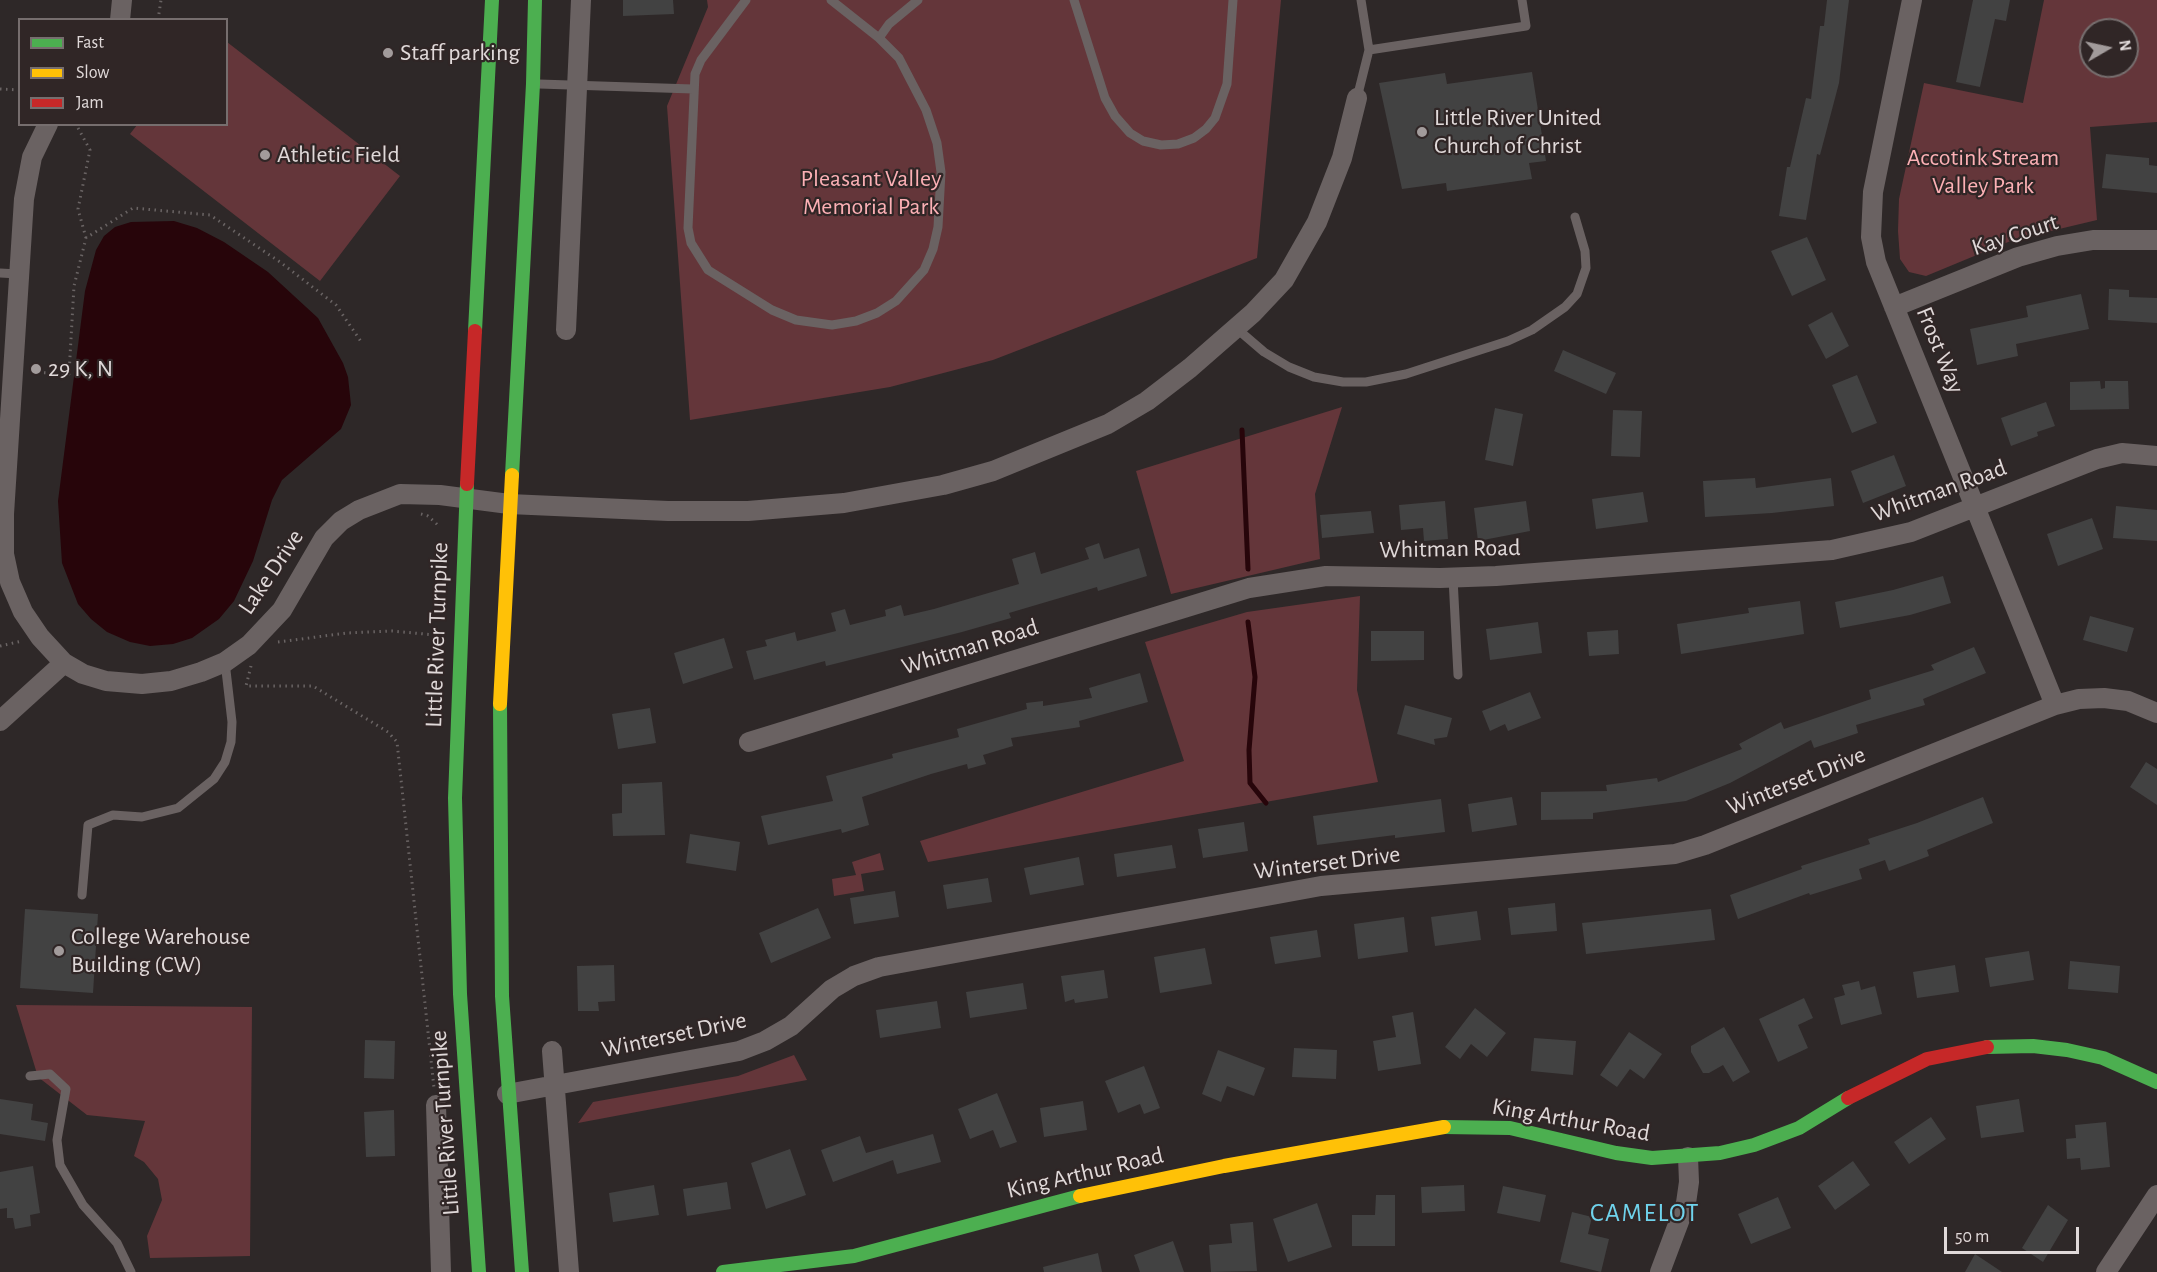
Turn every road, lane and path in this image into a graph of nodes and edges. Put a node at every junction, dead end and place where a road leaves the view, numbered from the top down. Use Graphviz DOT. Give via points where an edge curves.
graph roads {
  1 [pos="122,0"];
  2 [pos="161,0"];
  3 [pos="492,0"];
  4 [pos="535,0"];
  5 [pos="581,0"];
  6 [pos="746,0"];
  7 [pos="831,0"];
  8 [pos="918,0"];
  9 [pos="1074,0"];
  10 [pos="1233,0"];
  11 [pos="1361,0"];
  12 [pos="1522,0"];
  13 [pos="1912,0"];
  14 [pos="120,18"];
  15 [pos="158,18"];
  16 [pos="879,38"];
  17 [pos="1369,50"];
  18 [pos="533,84"];
  19 [pos="579,86"];
  20 [pos="0,89"];
  21 [pos="693,89"];
  22 [pos="18,90"];
  23 [pos="1357,98"];
  24 [pos="47,126"];
  25 [pos="78,126"];
  26 [pos="1575,217"];
  27 [pos="86,238"];
  28 [pos="2157,240"];
  29 [pos="9,274"];
  30 [pos="1894,307"];
  31 [pos="1236,328"];
  32 [pos="566,330"];
  33 [pos="362,343"];
  34 [pos="13,371"];
  35 [pos="2157,456"];
  36 [pos="465,498"];
  37 [pos="509,504"];
  38 [pos="1976,507"];
  39 [pos="416,513"];
  40 [pos="440,527"];
  41 [pos="1453,578"];
  42 [pos="286,631"];
  43 [pos="435,635"];
  44 [pos="29,639"];
  45 [pos="0,646"];
  46 [pos="225,662"];
  47 [pos="64,663"];
  48 [pos="251,664"];
  49 [pos="1458,675"];
  50 [pos="2055,705"];
  51 [pos="2157,713"];
  52 [pos="0,721"];
  53 [pos="749,742"];
  54 [pos="82,895"];
  55 [pos="552,1051"];
  56 [pos="30,1076"];
  57 [pos="2157,1082"];
  58 [pos="554,1086"];
  59 [pos="507,1094"];
  60 [pos="436,1105"];
  61 [pos="1688,1157"];
  62 [pos="2157,1195"];
  63 [pos="854,1256"];
  64 [pos="131,1272"];
  65 [pos="441,1272"];
  66 [pos="479,1272"];
  67 [pos="522,1272"];
  68 [pos="569,1272"];
  69 [pos="723,1272"];
  70 [pos="821,1272"];
  71 [pos="1660,1272"];
  72 [pos="2106,1272"];
  1 -- 14 [label="street"];
  2 -- 15 [label="path"];
  3 -- 36 [label="main road, Little River Turnpike"];
  4 -- 18 [label="main road"];
  5 -- 19 [label="street"];
  6 -- 21 [label="lane" via="701,60"];
  7 -- 16 [label="lane"];
  8 -- 16 [label="lane" via="889,24"];
  9 -- 10 [label="lane" via="1105,98 1115,116 1130,133 1161,145 1194,138 1215,118 1227,84"];
  11 -- 17 [label="lane"];
  12 -- 17 [label="lane" via="1526,26"];
  13 -- 30 [label="street, Frost Way" via="1870,212 1876,262"];
  16 -- 21 [label="lane" via="905,68 926,111 937,142 941,198 933,249 924,270 896,301 856,321 825,325 796,320 718,277 698,258 688,228"];
  17 -- 23 [label="lane"];
  18 -- 19 [label="lane"];
  18 -- 37 [label="main road"];
  19 -- 21 [label="lane"];
  19 -- 32 [label="street"];
  20 -- 22 [label="path"];
  23 -- 31 [label="street, Lake Drive" via="1342,158 1298,259 1284,280"];
  24 -- 29 [label="street, Lake Drive" via="32,157"];
  25 -- 27 [label="path" via="90,150 78,209"];
  26 -- 31 [label="lane" via="1586,268 1577,294 1565,308 1508,341 1406,374 1343,382 1289,367"];
  27 -- 33 [label="path" via="133,208 210,214 336,305"];
  27 -- 34 [label="path" via="74,286 69,374"];
  28 -- 30 [label="street, Kay Court" via="2092,240 2057,246 2018,257"];
  29 -- 34 [label="street, Lake Drive"];
  30 -- 38 [label="street, Frost Way"];
  31 -- 37 [label="street, Lake Drive" via="1147,401 1108,424 1044,452 943,485 844,503 748,511"];
  34 -- 47 [label="street, Lake Drive" via="4,554 10,582 23,612"];
  35 -- 38 [label="street, Whitman Road" via="2121,453 2097,459"];
  36 -- 37 [label="street, Lake Drive"];
  36 -- 46 [label="street, Lake Drive" via="400,494 341,521 324,538 282,610 249,645"];
  36 -- 66 [label="main road, Little River Turnpike" via="457,698 456,898"];
  37 -- 59 [label="main road" via="500,686 499,813"];
  38 -- 41 [label="street, Whitman Road" via="1911,532 1832,550"];
  38 -- 50 [label="street, Frost Way"];
  39 -- 40 [label="path" via="428,516"];
  41 -- 49 [label="lane"];
  41 -- 53 [label="street, Whitman Road" via="1326,576 1249,588"];
  42 -- 43 [label="path" via="277,642 392,631"];
  44 -- 45 [label="path"];
  46 -- 47 [label="street, Lake Drive" via="171,681 142,684 106,681"];
  46 -- 54 [label="lane" via="232,722 225,762 198,795 178,808 141,816 113,815 88,825"];
  47 -- 52 [label="street"];
  48 -- 60 [label="path" via="246,686 314,686 388,732 397,742"];
  50 -- 51 [label="street, Winterset Drive" via="2104,698 2127,701"];
  50 -- 58 [label="street, Winterset Drive" via="1675,854 1321,886 879,967 832,989 791,1026 739,1051"];
  55 -- 58 [label="street"];
  56 -- 64 [label="lane" via="50,1074 66,1089 57,1140 60,1165 83,1205 117,1243"];
  57 -- 61 [label="main road, King Arthur Road" via="2103,1058 2067,1050 1995,1046 1958,1051 1892,1073 1799,1128 1754,1145"];
  58 -- 59 [label="street, Winterset Drive"];
  58 -- 68 [label="street"];
  59 -- 67 [label="main road"];
  60 -- 65 [label="street"];
  61 -- 63 [label="main road, King Arthur Road" via="1616,1154 1510,1128 1433,1128 1071,1198"];
  61 -- 71 [label="street" via="1686,1203"];
  62 -- 72 [label="street"];
  63 -- 69 [label="main road, King Arthur Road"];
  63 -- 70 [label="main road, King Arthur Road"];
}
